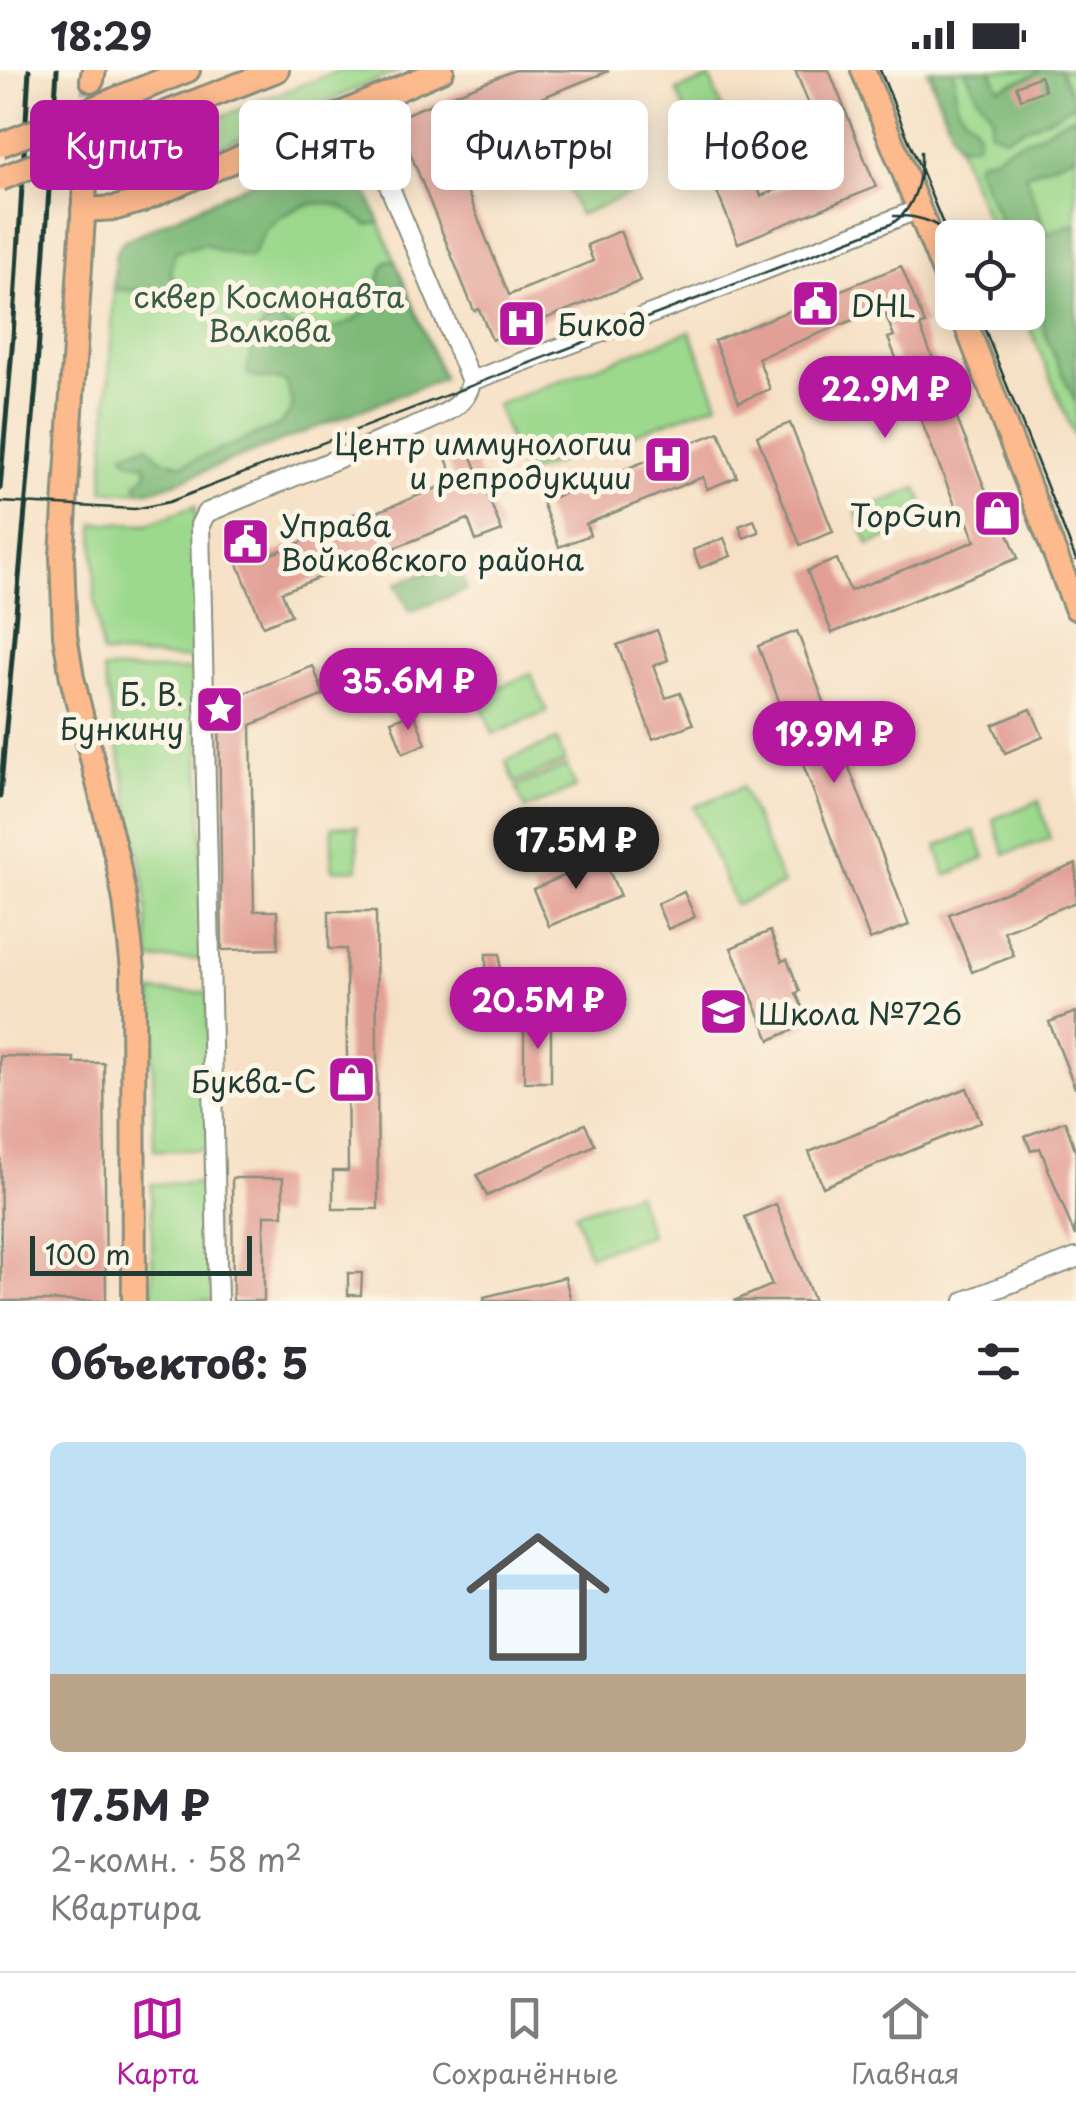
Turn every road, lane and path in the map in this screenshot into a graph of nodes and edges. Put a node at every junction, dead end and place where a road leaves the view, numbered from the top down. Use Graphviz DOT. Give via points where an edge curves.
graph roads {
  1 [pos="188,70"];
  2 [pos="277,70"];
  3 [pos="442,70"];
  4 [pos="863,70"];
  5 [pos="372,100"];
  6 [pos="0,146"];
  7 [pos="239,158"];
  8 [pos="0,179"];
  9 [pos="84,190"];
  10 [pos="391,190"];
  11 [pos="919,209"];
  12 [pos="83,210"];
  13 [pos="935,249"];
  14 [pos="967,330"];
  15 [pos="471,381"];
  16 [pos="1076,608"];
  17 [pos="1076,1258"];
  18 [pos="134,1301"];
  19 [pos="218,1301"];
  20 [pos="965,1301"];
  1 -- 6 [label="main road, bridge"];
  2 -- 8 [label="main road, bridge"];
  3 -- 5 [label="main road"];
  4 -- 11 [label="main road"];
  7 -- 12 [label="main road" via="143,200"];
  9 -- 12 [label="main road"];
  10 -- 15 [label="street"];
  11 -- 13 [label="main road"];
  11 -- 15 [label="street"];
  12 -- 18 [label="main road" via="62,591 72,678 126,901 133,969"];
  14 -- 16 [label="main road"];
  15 -- 19 [label="street" via="453,408 206,513 200,525"];
  17 -- 20 [label="street"];
}
